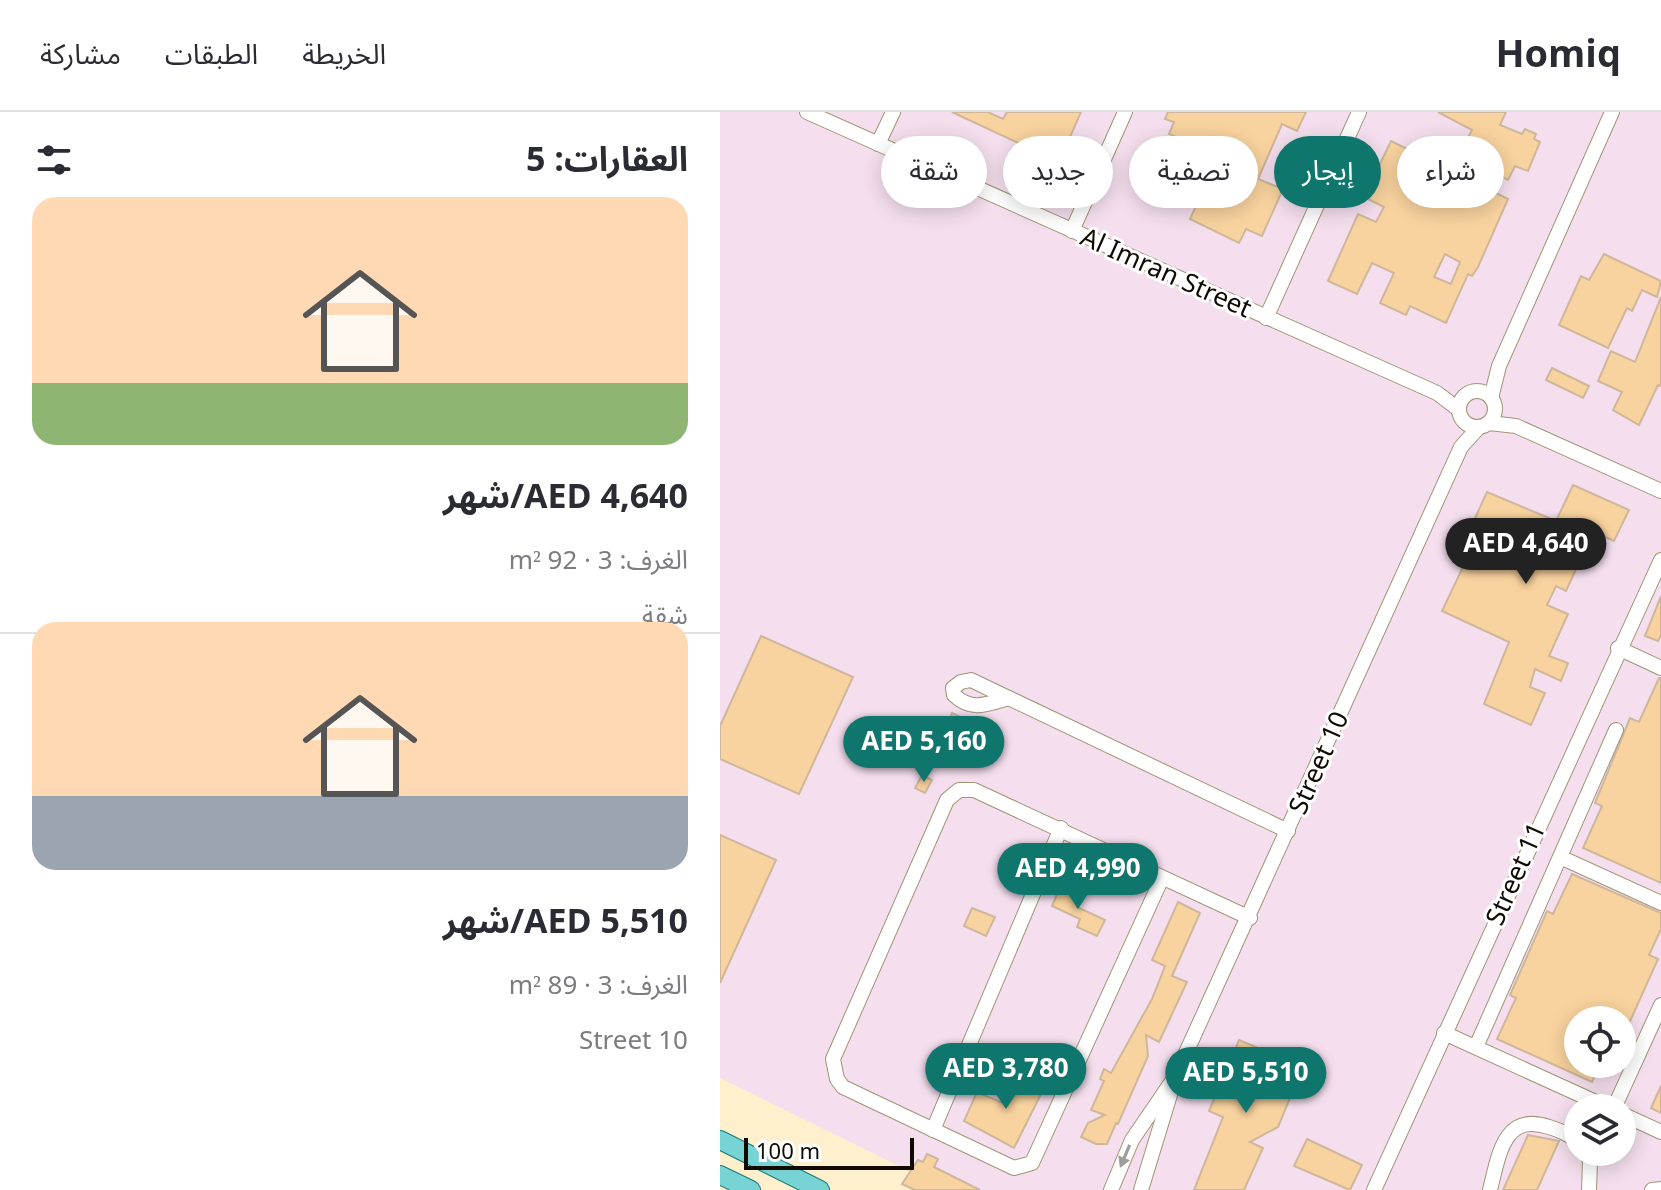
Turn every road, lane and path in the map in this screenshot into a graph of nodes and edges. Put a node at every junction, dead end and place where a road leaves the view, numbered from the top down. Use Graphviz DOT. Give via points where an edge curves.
graph roads {
  1 [pos="807,112"];
  2 [pos="893,112"];
  3 [pos="1125,112"];
  4 [pos="1359,112"];
  5 [pos="1612,112"];
  6 [pos="878,144"];
  7 [pos="1072,231"];
  8 [pos="1266,318"];
  9 [pos="1499,366"];
  10 [pos="1471,392"];
  11 [pos="1437,393"];
  12 [pos="1493,402"];
  13 [pos="1460,415"];
  14 [pos="1484,425"];
  15 [pos="1516,426"];
  16 [pos="1461,447"];
  17 [pos="1661,491"];
  18 [pos="1661,560"];
  19 [pos="1618,648"];
  20 [pos="1661,668"];
  21 [pos="1009,698"];
  22 [pos="1616,730"];
  23 [pos="1061,828"];
  24 [pos="1288,831"];
  25 [pos="1560,857"];
  26 [pos="1162,878"];
  27 [pos="1661,903"];
  28 [pos="1250,918"];
  29 [pos="1661,1005"];
  30 [pos="1444,1033"];
  31 [pos="1476,1047"];
  32 [pos="1175,1077"];
  33 [pos="1580,1094"];
  34 [pos="1618,1094"];
  35 [pos="1636,1120"];
  36 [pos="933,1130"];
  37 [pos="1564,1132"];
  38 [pos="1661,1132"];
  39 [pos="720,1140"];
  40 [pos="1590,1166"];
  41 [pos="720,1175"];
  42 [pos="1661,1189"];
  43 [pos="751,1190"];
  44 [pos="820,1190"];
  45 [pos="1111,1190"];
  46 [pos="1141,1190"];
  47 [pos="1374,1190"];
  48 [pos="1490,1190"];
  49 [pos="1589,1190"];
  50 [pos="1652,1190"];
  1 -- 6 [label="street, Al Imran Street"];
  2 -- 6 [label="street"];
  3 -- 7 [label="street"];
  4 -- 8 [label="street"];
  5 -- 9 [label="street"];
  6 -- 7 [label="street, Al Imran Street"];
  7 -- 8 [label="street, Al Imran Street"];
  8 -- 11 [label="street, Al Imran Street"];
  9 -- 10 [label="street"];
  9 -- 12 [label="street"];
  10 -- 11 [label="street, Al Imran Street"];
  10 -- 12 [label="street"];
  10 -- 13 [label="street"];
  11 -- 13 [label="street, Al Imran Street"];
  12 -- 14 [label="street"];
  12 -- 15 [label="street"];
  13 -- 14 [label="street, Al Imran Street"];
  13 -- 16 [label="street, Street 10"];
  14 -- 15 [label="street"];
  14 -- 16 [label="street, Street 10"];
  15 -- 17 [label="street"];
  16 -- 24 [label="street, Street 10"];
  18 -- 19 [label="street, Street 11"];
  19 -- 20 [label="street"];
  19 -- 30 [label="street, Street 11"];
  21 -- 24 [label="street"];
  22 -- 25 [label="street"];
  23 -- 26 [label="street"];
  23 -- 36 [label="street"];
  23 -- 36 [label="street" via="974,790 952,794 833,1059 843,1087"];
  24 -- 28 [label="street, Street 10"];
  25 -- 27 [label="street"];
  25 -- 31 [label="street"];
  26 -- 28 [label="street"];
  26 -- 36 [label="street" via="1036,1159 1014,1168"];
  28 -- 32 [label="street, Street 10"];
  29 -- 34 [label="street"];
  30 -- 31 [label="street"];
  30 -- 47 [label="street, Street 11"];
  31 -- 33 [label="street"];
  32 -- 45 [label="street, Street 10, one-way" via="1132,1140"];
  32 -- 46 [label="street, Street 10"];
  35 -- 38 [label="street"];
  37 -- 48 [label="street" via="1532,1122 1519,1124 1510,1133"];
  39 -- 44 [label="main road"];
  40 -- 49 [label="street"];
  41 -- 43 [label="main road"];
  42 -- 50 [label="street"];
}
